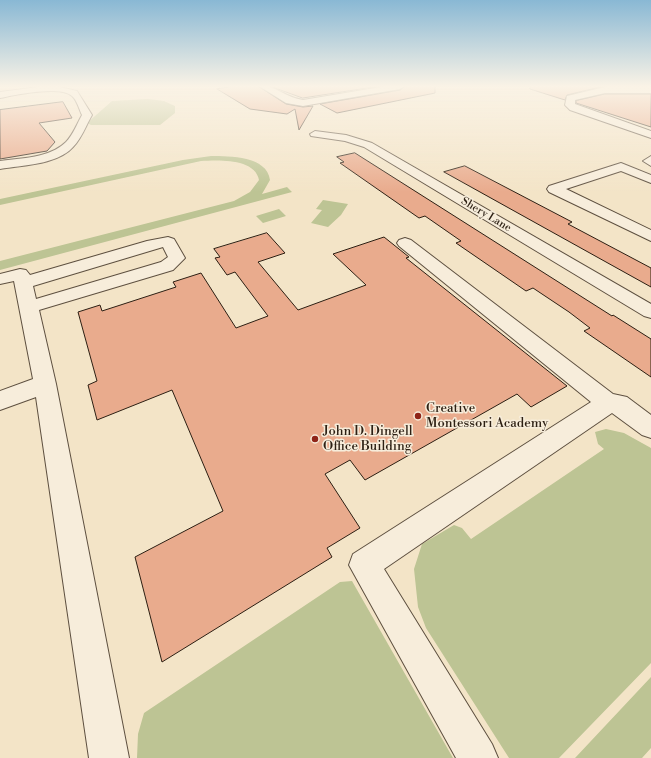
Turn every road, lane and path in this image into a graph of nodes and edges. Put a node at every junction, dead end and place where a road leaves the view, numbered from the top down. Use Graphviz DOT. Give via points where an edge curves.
graph roads {
  1 [pos="82,121"];
  2 [pos="612,121"];
  3 [pos="316,134"];
  4 [pos="651,135"];
  5 [pos="0,165"];
  6 [pos="651,179"];
  7 [pos="651,236"];
  8 [pos="405,243"];
  9 [pos="0,279"];
  10 [pos="23,283"];
  11 [pos="28,307"];
  12 [pos="651,312"];
  13 [pos="45,384"];
  14 [pos="0,401"];
  15 [pos="608,403"];
  16 [pos="651,428"];
  17 [pos="109,758"];
  18 [pos="478,758"];
  1 -- 5 [label="street" via="66,150"];
  2 -- 4 [label="street"];
  3 -- 12 [label="street, Shery Lane" via="346,138 368,145"];
  6 -- 7 [label="street" via="622,167 554,189"];
  8 -- 15 [label="street"];
  9 -- 10 [label="street" via="20,274"];
  10 -- 11 [label="street"];
  10 -- 11 [label="street" via="154,244 168,242 177,258 167,266"];
  11 -- 13 [label="street"];
  13 -- 14 [label="street"];
  13 -- 17 [label="street"];
  15 -- 16 [label="street" via="618,404"];
  15 -- 18 [label="street" via="364,564"];
}
